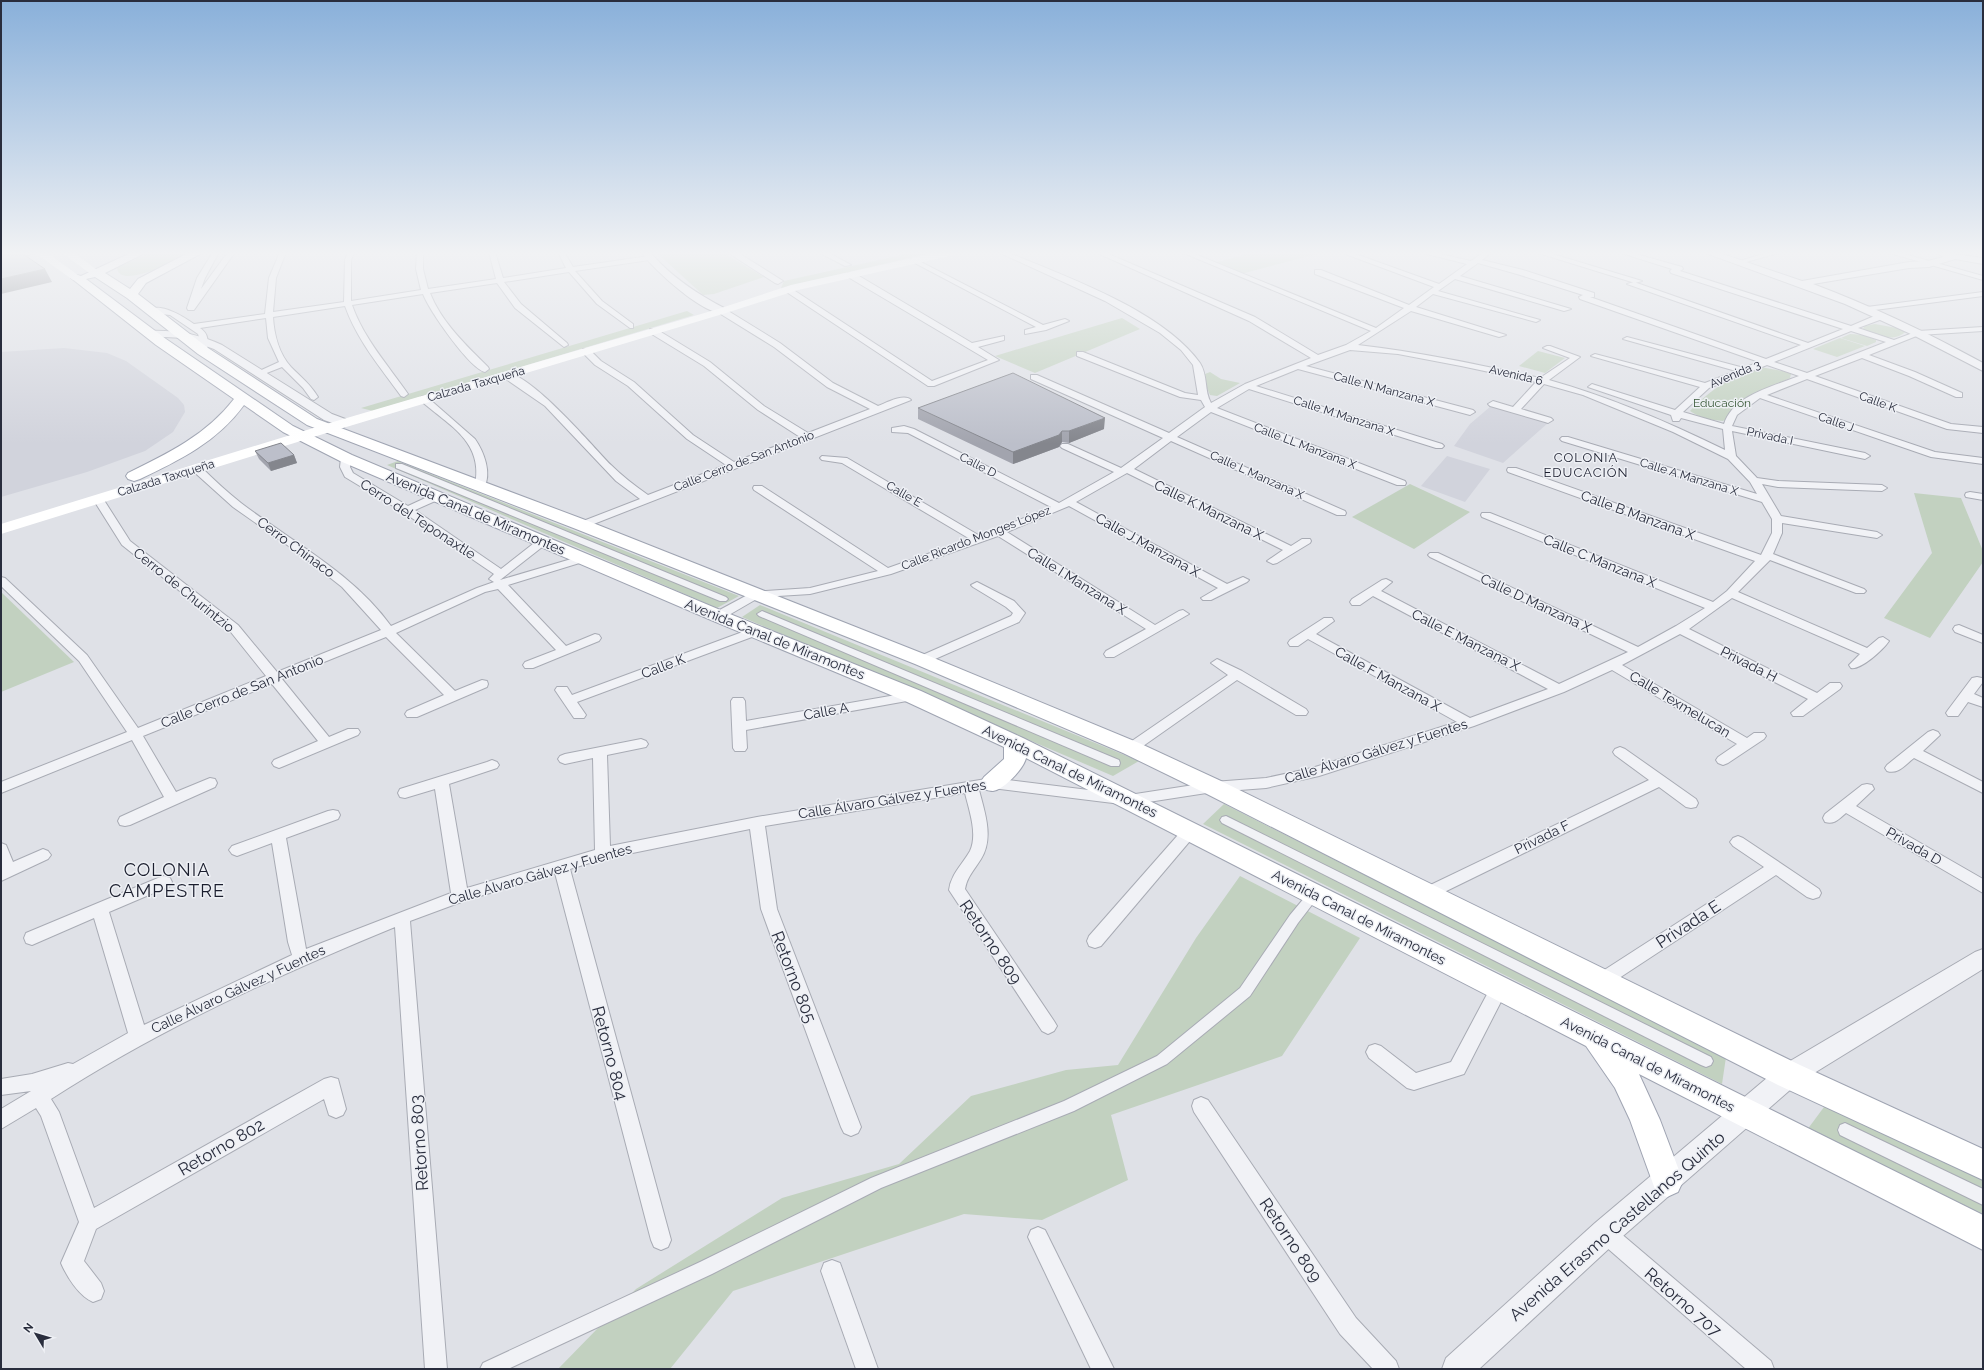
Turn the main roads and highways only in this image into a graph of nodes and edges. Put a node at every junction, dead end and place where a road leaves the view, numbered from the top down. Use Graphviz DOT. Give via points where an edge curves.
graph roads {
  1 [pos="126,316"];
  2 [pos="161,316"];
  3 [pos="657,316"];
  4 [pos="692,316"];
  5 [pos="242,398"];
  6 [pos="328,422"];
  7 [pos="295,433"];
  8 [pos="134,476"];
  9 [pos="1,516"];
  10 [pos="1,529"];
  11 [pos="758,613"];
  12 [pos="1015,743"];
  13 [pos="981,785"];
  14 [pos="1594,1035"];
  15 [pos="1983,1165"];
  16 [pos="1667,1181"];
  17 [pos="1983,1233"];
  1 -- 5 [label="main road, Avenida Canal de Miramontes"];
  2 -- 6 [label="main road, Avenida Canal de Miramontes"];
  3 -- 6 [label="main road, Calzada Taxqueña" via="404,394"];
  4 -- 6 [label="main road, Calzada Taxqueña" via="653,331 424,399"];
  5 -- 7 [label="main road, Avenida Canal de Miramontes"];
  5 -- 8 [label="main road" via="223,423 205,439"];
  6 -- 7 [label="main road, Calzada Taxqueña"];
  6 -- 11 [label="main road, Avenida Canal de Miramontes" via="480,486 582,525"];
  7 -- 8 [label="main road, Calzada Taxqueña"];
  7 -- 10 [label="main road, Calzada Taxqueña" via="197,469"];
  7 -- 11 [label="main road, Avenida Canal de Miramontes" via="346,458 582,559 721,608"];
  8 -- 9 [label="main road, Calzada Taxqueña"];
  11 -- 12 [label="main road, Avenida Canal de Miramontes" via="913,696"];
  11 -- 15 [label="main road, Avenida Canal de Miramontes" via="922,660 1123,756 1213,787 1789,1075"];
  12 -- 13 [label="main road" via="1015,760 1008,769"];
  12 -- 14 [label="main road, Avenida Canal de Miramontes"];
  14 -- 16 [label="main road" via="1626,1079 1645,1120"];
  14 -- 17 [label="main road, Avenida Canal de Miramontes"];
}
